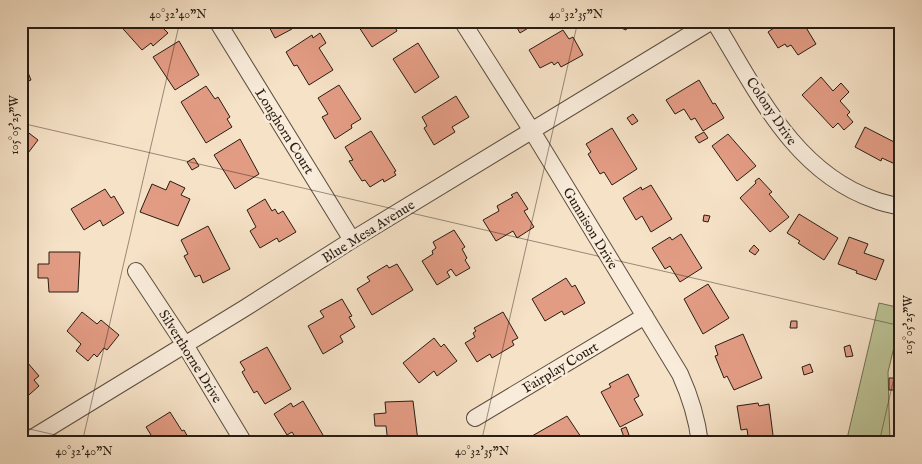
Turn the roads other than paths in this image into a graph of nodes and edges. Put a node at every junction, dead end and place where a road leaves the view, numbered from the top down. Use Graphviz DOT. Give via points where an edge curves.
graph roads {
  1 [pos="217,21"];
  2 [pos="462,21"];
  3 [pos="713,21"];
  4 [pos="532,131"];
  5 [pos="901,207"];
  6 [pos="352,240"];
  7 [pos="136,271"];
  8 [pos="645,316"];
  9 [pos="184,345"];
  10 [pos="475,418"];
  11 [pos="24,443"];
  12 [pos="244,443"];
  13 [pos="700,443"];
  1 -- 6 [label="street, Longhorn Court"];
  2 -- 4 [label="street, Gunnison Drive"];
  3 -- 4 [label="street, Blue Mesa Avenue"];
  3 -- 5 [label="street, Colony Drive" via="795,147 844,186 874,200"];
  4 -- 6 [label="street, Blue Mesa Avenue"];
  4 -- 8 [label="street, Gunnison Drive"];
  6 -- 9 [label="street, Blue Mesa Avenue"];
  7 -- 9 [label="street, Silverthorne Drive"];
  8 -- 10 [label="street, Fairplay Court"];
  8 -- 13 [label="street, Gunnison Drive" via="687,390"];
  9 -- 11 [label="street, Blue Mesa Avenue"];
  9 -- 12 [label="street, Silverthorne Drive"];
}
